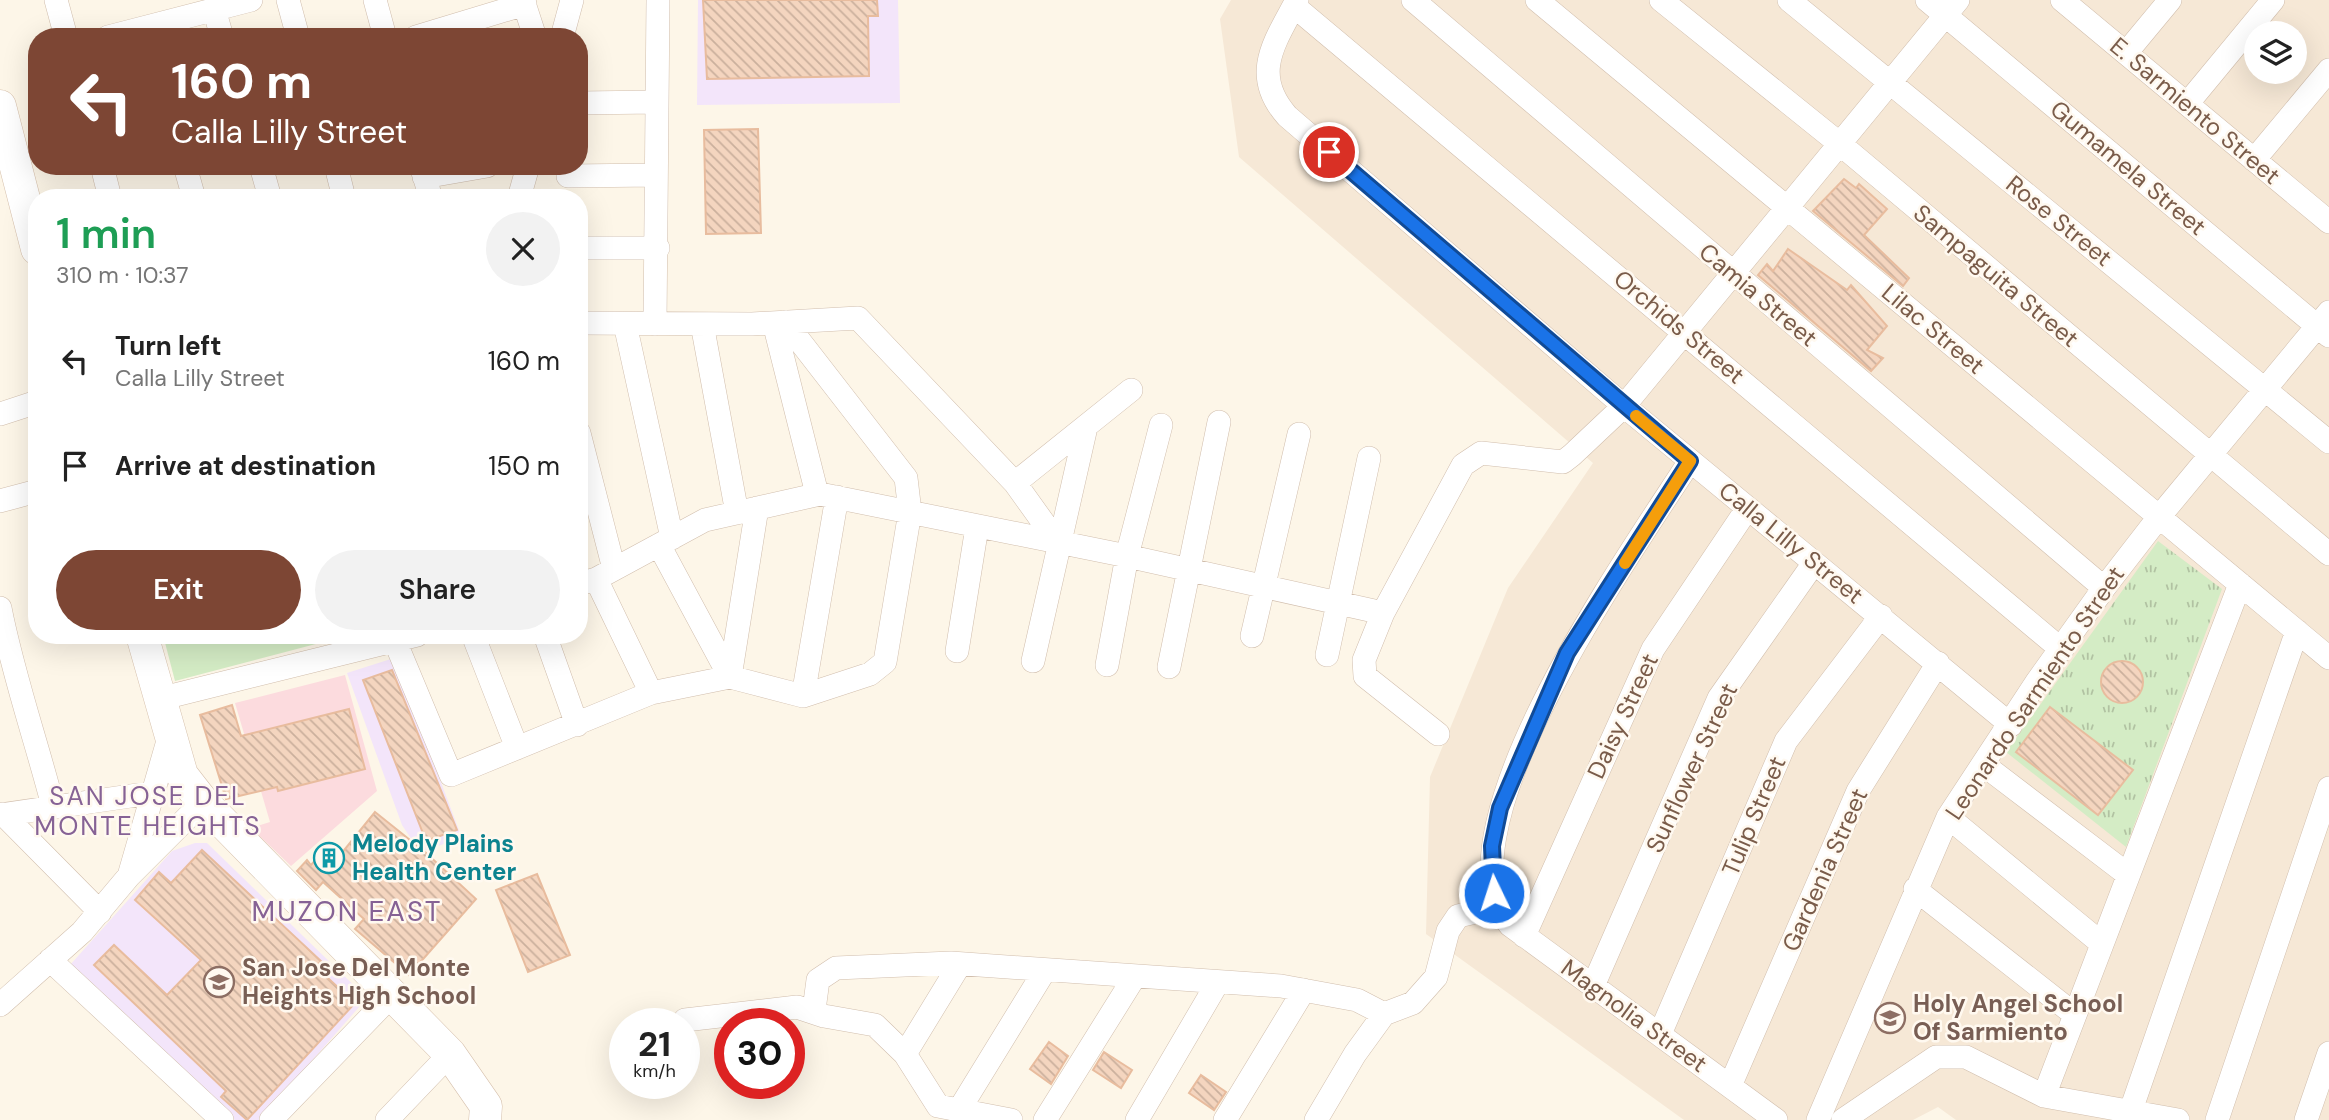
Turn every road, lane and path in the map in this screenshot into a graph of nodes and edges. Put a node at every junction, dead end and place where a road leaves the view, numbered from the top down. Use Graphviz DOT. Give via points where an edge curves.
graph roads {
  1 [pos="57,0"];
  2 [pos="251,0"];
  3 [pos="288,0"];
  4 [pos="375,0"];
  5 [pos="572,0"];
  6 [pos="658,0"];
  7 [pos="1413,0"];
  8 [pos="1537,0"];
  9 [pos="1661,0"];
  10 [pos="1789,0"];
  11 [pos="1927,0"];
  12 [pos="2170,0"];
  13 [pos="2273,0"];
  14 [pos="2066,1"];
  15 [pos="524,2"];
  16 [pos="1296,3"];
  17 [pos="1952,8"];
  18 [pos="214,9"];
  19 [pos="64,28"];
  20 [pos="158,28"];
  21 [pos="219,28"];
  22 [pos="296,28"];
  23 [pos="383,28"];
  24 [pos="444,28"];
  25 [pos="532,28"];
  26 [pos="564,28"];
  27 [pos="2126,53"];
  28 [pos="2329,70"];
  29 [pos="1890,83"];
  30 [pos="656,102"];
  31 [pos="588,103"];
  32 [pos="2187,104"];
  33 [pos="0,106"];
  34 [pos="1840,144"];
  35 [pos="2254,160"];
  36 [pos="447,175"];
  37 [pos="656,175"];
  38 [pos="568,176"];
  39 [pos="425,180"];
  40 [pos="1787,208"];
  41 [pos="2325,209"];
  42 [pos="28,213"];
  43 [pos="588,248"];
  44 [pos="658,248"];
  45 [pos="1733,274"];
  46 [pos="780,322"];
  47 [pos="588,323"];
  48 [pos="625,324"];
  49 [pos="655,324"];
  50 [pos="702,324"];
  51 [pos="2325,325"];
  52 [pos="1685,331"];
  53 [pos="1131,390"];
  54 [pos="2265,390"];
  55 [pos="28,405"];
  56 [pos="1624,406"];
  57 [pos="0,414"];
  58 [pos="1219,422"];
  59 [pos="1161,425"];
  60 [pos="1086,427"];
  61 [pos="1299,434"];
  62 [pos="2329,442"];
  63 [pos="2209,455"];
  64 [pos="1369,458"];
  65 [pos="1690,461"];
  66 [pos="1015,483"];
  67 [pos="28,493"];
  68 [pos="827,496"];
  69 [pos="0,501"];
  70 [pos="1747,509"];
  71 [pos="588,510"];
  72 [pos="747,511"];
  73 [pos="910,513"];
  74 [pos="2159,517"];
  75 [pos="977,527"];
  76 [pos="665,542"];
  77 [pos="1058,543"];
  78 [pos="2329,554"];
  79 [pos="1127,556"];
  80 [pos="1814,563"];
  81 [pos="1188,572"];
  82 [pos="596,578"];
  83 [pos="2240,584"];
  84 [pos="1265,588"];
  85 [pos="2104,588"];
  86 [pos="1338,603"];
  87 [pos="0,608"];
  88 [pos="1383,613"];
  89 [pos="1881,616"];
  90 [pos="2297,631"];
  91 [pos="1252,636"];
  92 [pos="144,644"];
  93 [pos="382,644"];
  94 [pos="408,644"];
  95 [pos="477,644"];
  96 [pos="548,644"];
  97 [pos="2062,650"];
  98 [pos="957,651"];
  99 [pos="1327,655"];
  100 [pos="2329,658"];
  101 [pos="1033,661"];
  102 [pos="1938,663"];
  103 [pos="1107,665"];
  104 [pos="1169,667"];
  105 [pos="730,677"];
  106 [pos="651,692"];
  107 [pos="803,696"];
  108 [pos="159,699"];
  109 [pos="577,725"];
  110 [pos="2011,725"];
  111 [pos="170,734"];
  112 [pos="1438,734"];
  113 [pos="517,748"];
  114 [pos="1984,765"];
  115 [pos="2329,788"];
  116 [pos="151,793"];
  117 [pos="203,802"];
  118 [pos="53,806"];
  119 [pos="1,814"];
  120 [pos="1948,817"];
  121 [pos="2127,874"];
  122 [pos="130,876"];
  123 [pos="1915,890"];
  124 [pos="1496,907"];
  125 [pos="100,912"];
  126 [pos="1524,936"];
  127 [pos="2101,943"];
  128 [pos="50,960"];
  129 [pos="960,964"];
  130 [pos="1045,970"];
  131 [pos="1135,976"];
  132 [pos="1218,982"];
  133 [pos="1593,986"];
  134 [pos="1304,990"];
  135 [pos="393,995"];
  136 [pos="0,1005"];
  137 [pos="814,1010"];
  138 [pos="1384,1014"];
  139 [pos="2074,1014"];
  140 [pos="700,1018"];
  141 [pos="1660,1034"];
  142 [pos="2329,1053"];
  143 [pos="450,1054"];
  144 [pos="905,1054"];
  145 [pos="1730,1086"];
  146 [pos="2044,1096"];
  147 [pos="959,1110"];
  148 [pos="2131,1110"];
  149 [pos="222,1120"];
  150 [pos="271,1120"];
  151 [pos="387,1120"];
  152 [pos="485,1120"];
  153 [pos="1011,1120"];
  154 [pos="1045,1120"];
  155 [pos="1137,1120"];
  156 [pos="1225,1120"];
  157 [pos="1316,1120"];
  158 [pos="1776,1120"];
  159 [pos="1818,1120"];
  160 [pos="1843,1120"];
  161 [pos="2178,1120"];
  162 [pos="2217,1120"];
  163 [pos="2306,1120"];
  1 -- 19 [label="street"];
  2 -- 18 [label="street"];
  3 -- 22 [label="street"];
  4 -- 23 [label="street"];
  5 -- 26 [label="street"];
  6 -- 30 [label="street"];
  7 -- 45 [label="street, Camia Street"];
  8 -- 40 [label="street, Lilac Street"];
  9 -- 34 [label="street, Sampaguita Street"];
  10 -- 29 [label="street, Rose Street"];
  11 -- 17 [label="street, Gumamela Street"];
  12 -- 27 [label="street"];
  13 -- 32 [label="street"];
  14 -- 27 [label="street, E. Sarmiento Street"];
  15 -- 24 [label="street"];
  15 -- 25 [label="street"];
  16 -- 52 [label="street, Orchids Street"];
  16 -- 56 [label="street, Calla Lilly Street" via="1271,49 1267,68 1275,102"];
  17 -- 29 [label="street"];
  17 -- 51 [label="street, Gumamela Street"];
  18 -- 20 [label="street"];
  18 -- 21 [label="street"];
  27 -- 32 [label="street, E. Sarmiento Street"];
  28 -- 35 [label="street"];
  29 -- 34 [label="street"];
  29 -- 54 [label="street, Rose Street"];
  30 -- 31 [label="street"];
  30 -- 37 [label="street"];
  32 -- 35 [label="street, E. Sarmiento Street"];
  33 -- 42 [label="street"];
  34 -- 40 [label="street"];
  34 -- 63 [label="street, Sampaguita Street"];
  35 -- 41 [label="street, E. Sarmiento Street"];
  36 -- 39 [label="street"];
  37 -- 38 [label="street"];
  37 -- 44 [label="street"];
  40 -- 45 [label="street"];
  40 -- 74 [label="street, Lilac Street"];
  43 -- 44 [label="street"];
  44 -- 49 [label="street"];
  45 -- 52 [label="street"];
  45 -- 85 [label="street, Camia Street"];
  46 -- 50 [label="street"];
  46 -- 66 [label="street" via="858,318"];
  46 -- 68 [label="street"];
  46 -- 73 [label="street" via="900,467 906,478"];
  47 -- 48 [label="street"];
  48 -- 49 [label="street"];
  48 -- 76 [label="street"];
  49 -- 50 [label="street"];
  50 -- 72 [label="street"];
  51 -- 54 [label="street, Leonardo Sarmiento Street"];
  52 -- 56 [label="street"];
  52 -- 97 [label="street, Orchids Street"];
  53 -- 60 [label="street"];
  54 -- 62 [label="street, Rose Street"];
  54 -- 63 [label="street, Leonardo Sarmiento Street"];
  55 -- 57 [label="street"];
  56 -- 65 [label="street, Calla Lilly Street"];
  56 -- 88 [label="street" via="1563,462 1481,453 1464,465"];
  58 -- 81 [label="street"];
  59 -- 79 [label="street"];
  60 -- 66 [label="street"];
  60 -- 77 [label="street"];
  61 -- 84 [label="street"];
  63 -- 74 [label="street, Leonardo Sarmiento Street"];
  63 -- 78 [label="street, Sampaguita Street"];
  64 -- 86 [label="street"];
  65 -- 70 [label="street, Calla Lilly Street"];
  65 -- 124 [label="street" via="1567,653 1515,770 1492,846"];
  66 -- 77 [label="street"];
  67 -- 69 [label="street"];
  68 -- 72 [label="street"];
  68 -- 73 [label="street"];
  68 -- 107 [label="street"];
  70 -- 80 [label="street, Calla Lilly Street"];
  70 -- 126 [label="street, Daisy Street" via="1653,649"];
  71 -- 82 [label="street"];
  72 -- 76 [label="street" via="705,520"];
  72 -- 105 [label="street"];
  73 -- 75 [label="street"];
  73 -- 107 [label="street" via="885,662 870,674"];
  74 -- 83 [label="street, Lilac Street"];
  74 -- 85 [label="street, Leonardo Sarmiento Street"];
  75 -- 77 [label="street"];
  75 -- 98 [label="street"];
  76 -- 82 [label="street"];
  76 -- 105 [label="street"];
  77 -- 79 [label="street"];
  77 -- 101 [label="street"];
  79 -- 81 [label="street"];
  79 -- 103 [label="street"];
  80 -- 89 [label="street, Calla Lilly Street"];
  80 -- 133 [label="street, Sunflower Street" via="1720,698"];
  81 -- 84 [label="street"];
  81 -- 104 [label="street"];
  82 -- 106 [label="street"];
  83 -- 90 [label="street, Lilac Street"];
  83 -- 121 [label="street"];
  84 -- 86 [label="street"];
  84 -- 91 [label="street"];
  85 -- 97 [label="street, Leonardo Sarmiento Street"];
  86 -- 88 [label="street"];
  86 -- 99 [label="street"];
  87 -- 118 [label="street"];
  88 -- 112 [label="street" via="1364,660 1364,676"];
  89 -- 102 [label="street, Calla Lilly Street"];
  89 -- 141 [label="street, Tulip Street" via="1786,741"];
  90 -- 100 [label="street, Lilac Street"];
  90 -- 148 [label="street"];
  92 -- 108 [label="street"];
  93 -- 108 [label="street"];
  94 -- 113 [label="street" via="451,775"];
  95 -- 113 [label="street"];
  96 -- 109 [label="street"];
  97 -- 110 [label="street, Leonardo Sarmiento Street"];
  102 -- 110 [label="street, Calla Lilly Street"];
  102 -- 145 [label="street, Gardenia Street" via="1858,791"];
  105 -- 106 [label="street"];
  105 -- 107 [label="street"];
  106 -- 109 [label="street"];
  108 -- 111 [label="street"];
  109 -- 113 [label="street"];
  110 -- 114 [label="street, Leonardo Sarmiento Street"];
  111 -- 116 [label="street"];
  111 -- 117 [label="street" via="182,775"];
  114 -- 120 [label="street, Leonardo Sarmiento Street"];
  114 -- 121 [label="street"];
  115 -- 162 [label="street"];
  116 -- 118 [label="street"];
  116 -- 122 [label="street"];
  117 -- 122 [label="street"];
  117 -- 135 [label="street"];
  118 -- 119 [label="street"];
  119 -- 125 [label="street"];
  120 -- 123 [label="street, Leonardo Sarmiento Street"];
  120 -- 127 [label="street"];
  121 -- 127 [label="street"];
  122 -- 125 [label="street"];
  123 -- 139 [label="street"];
  123 -- 159 [label="street, Leonardo Sarmiento Street"];
  124 -- 126 [label="street, Magnolia Street"];
  124 -- 138 [label="street" via="1458,915 1448,931 1436,977 1413,1003"];
  125 -- 128 [label="street"];
  126 -- 133 [label="street, Magnolia Street"];
  127 -- 139 [label="street"];
  128 -- 136 [label="street"];
  128 -- 149 [label="street"];
  129 -- 130 [label="street"];
  129 -- 137 [label="street" via="836,968 818,980"];
  129 -- 144 [label="street"];
  130 -- 131 [label="street"];
  130 -- 147 [label="street"];
  131 -- 132 [label="street"];
  131 -- 154 [label="street"];
  132 -- 134 [label="street"];
  132 -- 155 [label="street"];
  133 -- 141 [label="street, Magnolia Street"];
  134 -- 138 [label="street" via="1357,1000"];
  134 -- 156 [label="street"];
  135 -- 143 [label="street"];
  135 -- 150 [label="street"];
  137 -- 140 [label="street" via="797,1007"];
  137 -- 144 [label="street" via="875,1025"];
  138 -- 157 [label="street"];
  139 -- 146 [label="street"];
  141 -- 145 [label="street, Magnolia Street"];
  142 -- 163 [label="street"];
  143 -- 151 [label="street"];
  143 -- 152 [label="street" via="486,1106"];
  144 -- 147 [label="street" via="938,1106"];
  145 -- 158 [label="street, Magnolia Street"];
  146 -- 148 [label="street"];
  146 -- 160 [label="street" via="1966,1056 1950,1054 1936,1057"];
  147 -- 153 [label="street"];
  148 -- 161 [label="street"];
}
